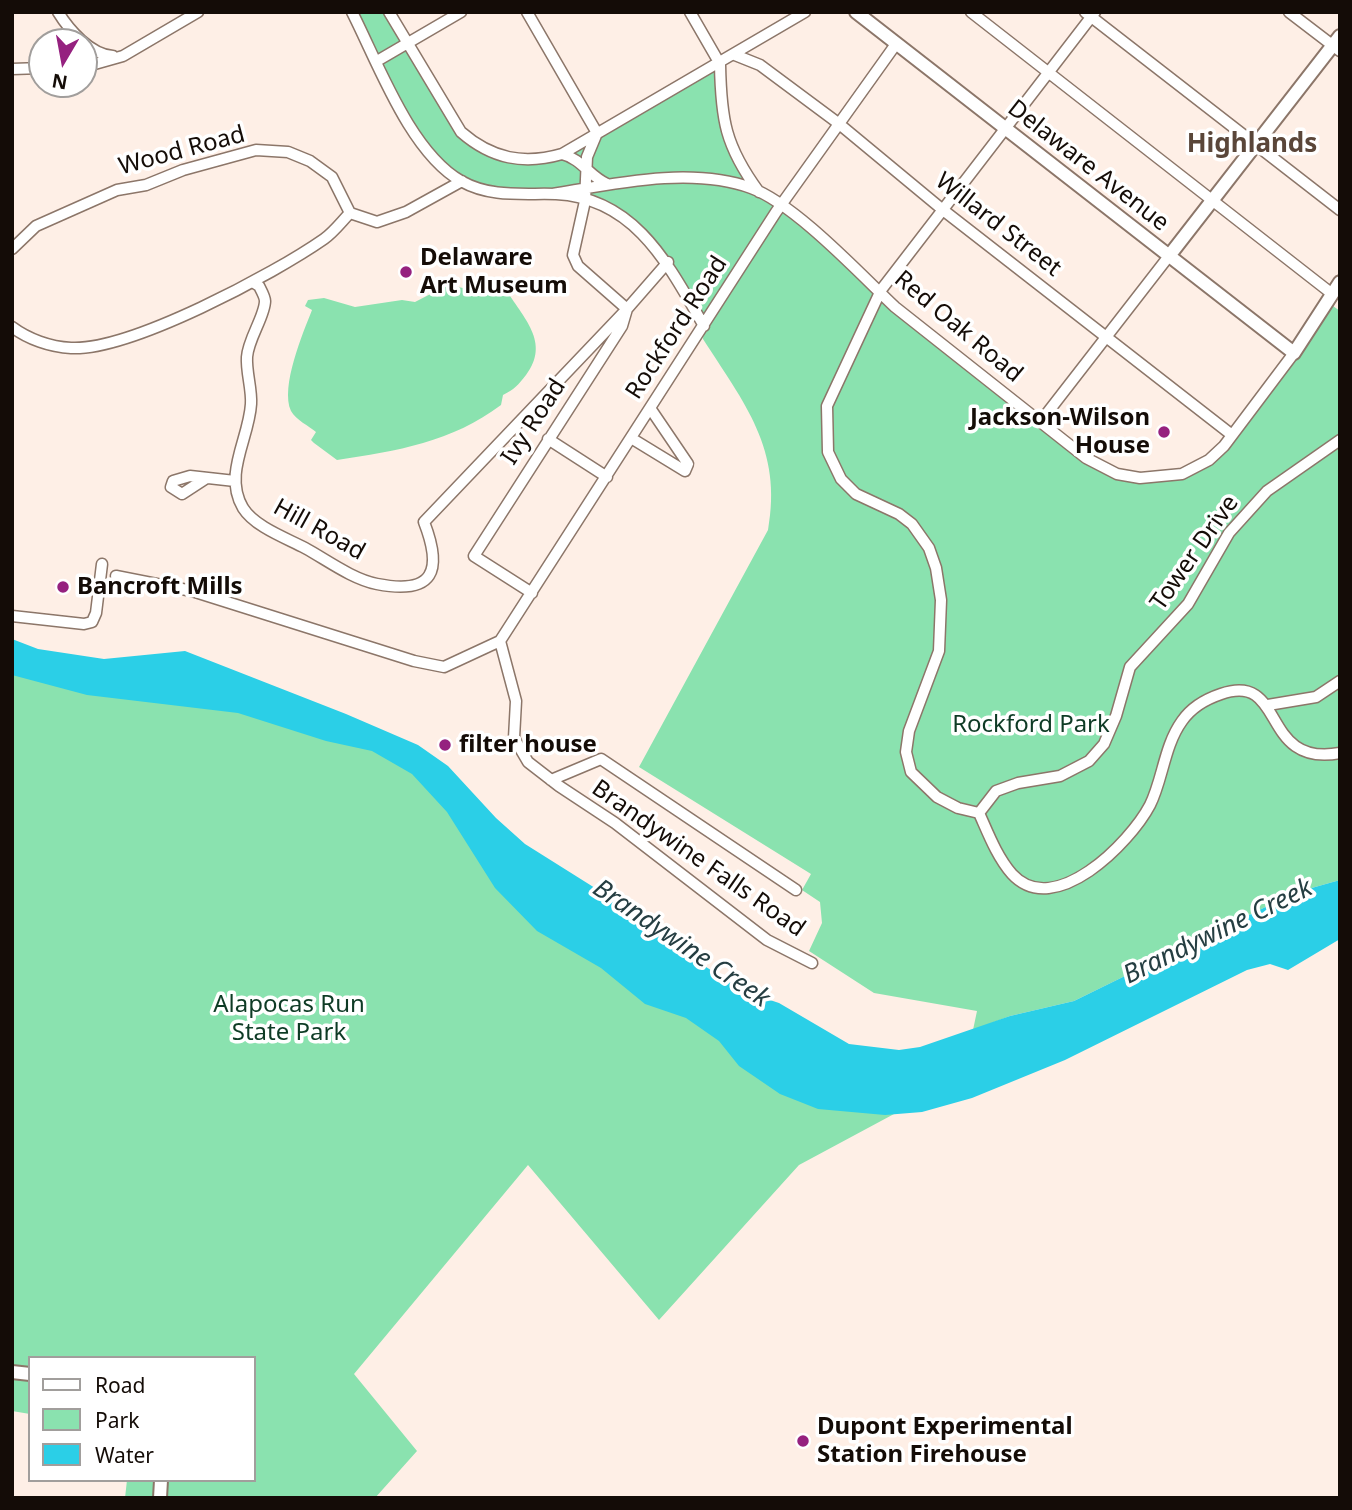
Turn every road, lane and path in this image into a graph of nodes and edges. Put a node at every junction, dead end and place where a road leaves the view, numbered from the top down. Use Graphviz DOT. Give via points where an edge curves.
graph roads {
  1 [pos="58,12"];
  2 [pos="198,12"];
  3 [pos="352,12"];
  4 [pos="389,12"];
  5 [pos="461,12"];
  6 [pos="527,12"];
  7 [pos="690,12"];
  8 [pos="805,12"];
  9 [pos="856,12"];
  10 [pos="971,12"];
  11 [pos="1289,12"];
  12 [pos="1091,14"];
  13 [pos="408,43"];
  14 [pos="896,44"];
  15 [pos="1337,44"];
  16 [pos="735,55"];
  17 [pos="123,56"];
  18 [pos="377,61"];
  19 [pos="98,63"];
  20 [pos="720,64"];
  21 [pos="1049,72"];
  22 [pos="838,123"];
  23 [pos="1006,128"];
  24 [pos="597,133"];
  25 [pos="1255,145"];
  26 [pos="562,154"];
  27 [pos="586,167"];
  28 [pos="462,181"];
  29 [pos="607,184"];
  30 [pos="586,187"];
  31 [pos="760,192"];
  32 [pos="553,194"];
  33 [pos="585,201"];
  34 [pos="1211,201"];
  35 [pos="781,205"];
  36 [pos="943,210"];
  37 [pos="1340,210"];
  38 [pos="351,213"];
  39 [pos="12,249"];
  40 [pos="1169,256"];
  41 [pos="668,262"];
  42 [pos="1340,282"];
  43 [pos="254,283"];
  44 [pos="881,290"];
  45 [pos="1336,296"];
  46 [pos="627,309"];
  47 [pos="704,326"];
  48 [pos="12,327"];
  49 [pos="1108,335"];
  50 [pos="1294,353"];
  51 [pos="650,408"];
  52 [pos="1041,421"];
  53 [pos="1232,435"];
  54 [pos="631,438"];
  55 [pos="548,439"];
  56 [pos="1340,440"];
  57 [pos="607,477"];
  58 [pos="205,479"];
  59 [pos="235,481"];
  60 [pos="102,564"];
  61 [pos="116,576"];
  62 [pos="532,593"];
  63 [pos="12,615"];
  64 [pos="500,641"];
  65 [pos="1340,681"];
  66 [pos="1268,705"];
  67 [pos="1340,753"];
  68 [pos="551,780"];
  69 [pos="979,813"];
  70 [pos="796,890"];
  71 [pos="812,963"];
  1 -- 17 [label="street" via="103,55"];
  2 -- 17 [label="street"];
  3 -- 18 [label="street"];
  4 -- 13 [label="street"];
  5 -- 13 [label="street"];
  6 -- 24 [label="street"];
  7 -- 20 [label="street"];
  8 -- 16 [label="street"];
  9 -- 14 [label="street, Delaware Avenue"];
  10 -- 21 [label="street"];
  11 -- 15 [label="street"];
  12 -- 21 [label="street"];
  12 -- 25 [label="street"];
  13 -- 18 [label="street"];
  13 -- 26 [label="street" via="455,124 479,147 500,156 530,160"];
  14 -- 22 [label="street, Rockford Road"];
  14 -- 23 [label="street, Delaware Avenue"];
  15 -- 25 [label="street"];
  16 -- 20 [label="street"];
  16 -- 22 [label="street, Willard Street" via="760,65"];
  17 -- 19 [label="street"];
  18 -- 28 [label="street" via="428,152"];
  20 -- 24 [label="street"];
  20 -- 31 [label="street, Red Oak Road" via="726,136"];
  21 -- 23 [label="street"];
  21 -- 34 [label="street"];
  22 -- 35 [label="street, Rockford Road"];
  22 -- 36 [label="street, Willard Street"];
  23 -- 36 [label="street"];
  23 -- 40 [label="street, Delaware Avenue"];
  24 -- 26 [label="street"];
  24 -- 27 [label="street"];
  25 -- 34 [label="street"];
  25 -- 37 [label="street"];
  26 -- 27 [label="street"];
  27 -- 29 [label="street"];
  27 -- 30 [label="street"];
  28 -- 32 [label="street" via="496,193"];
  28 -- 38 [label="street" via="406,212 377,222"];
  29 -- 30 [label="street, Red Oak Road"];
  29 -- 31 [label="street, Red Oak Road" via="690,179"];
  30 -- 32 [label="street, Red Oak Road"];
  30 -- 33 [label="street"];
  31 -- 35 [label="street, Red Oak Road"];
  32 -- 33 [label="street"];
  33 -- 41 [label="street" via="632,224"];
  33 -- 46 [label="street" via="573,255 578,266"];
  34 -- 40 [label="street"];
  34 -- 45 [label="street"];
  35 -- 44 [label="street, Red Oak Road"];
  35 -- 47 [label="street, Rockford Road"];
  36 -- 44 [label="street"];
  36 -- 49 [label="street, Willard Street"];
  38 -- 39 [label="street, Wood Road" via="332,177 310,161 288,152 256,150 117,190 36,226"];
  38 -- 43 [label="street" via="325,238"];
  40 -- 49 [label="street"];
  40 -- 50 [label="street, Delaware Avenue"];
  41 -- 46 [label="street"];
  41 -- 47 [label="street"];
  42 -- 45 [label="street"];
  43 -- 48 [label="street" via="191,312 94,346 71,348 26,338"];
  43 -- 59 [label="street" via="265,302 247,357 250,419"];
  44 -- 52 [label="street, Red Oak Road" via="895,307"];
  44 -- 69 [label="street" via="830,398 825,427 828,452 848,488 900,514 929,548 941,600 939,651 909,731 908,762 928,790 958,808"];
  45 -- 50 [label="street"];
  46 -- 55 [label="street, Ivy Road" via="622,326"];
  46 -- 59 [label="street, Hill Road" via="424,522 435,556 432,573 422,582 376,584 358,577 268,528 243,508"];
  47 -- 51 [label="street, Rockford Road"];
  49 -- 52 [label="street"];
  49 -- 53 [label="street, Willard Street"];
  50 -- 53 [label="street, Red Oak Road"];
  51 -- 54 [label="street, Rockford Road"];
  51 -- 54 [label="street" via="688,464 685,471"];
  52 -- 53 [label="street, Red Oak Road" via="1095,463 1140,478 1192,470 1217,453"];
  54 -- 57 [label="street, Rockford Road"];
  55 -- 57 [label="street"];
  55 -- 62 [label="street, Ivy Road" via="474,556"];
  56 -- 69 [label="street, Tower Drive" via="1267,491 1229,533 1188,604 1130,667 1104,744 1088,761 1060,776 996,791"];
  57 -- 62 [label="street, Rockford Road"];
  58 -- 59 [label="street"];
  60 -- 63 [label="street" via="92,622"];
  61 -- 64 [label="street" via="192,591 414,662 444,667"];
  62 -- 64 [label="street, Rockford Road"];
  64 -- 68 [label="street, Brandywine Falls Road" via="516,701 514,738 528,762"];
  65 -- 66 [label="street" via="1316,697"];
  66 -- 67 [label="street" via="1286,741 1294,747 1322,755"];
  66 -- 69 [label="street" via="1244,692 1223,693 1190,712 1167,750 1151,804 1138,825 1077,881 1037,889 1013,875"];
  68 -- 70 [label="street" via="601,759"];
  68 -- 71 [label="street, Brandywine Falls Road" via="768,940"];
}
